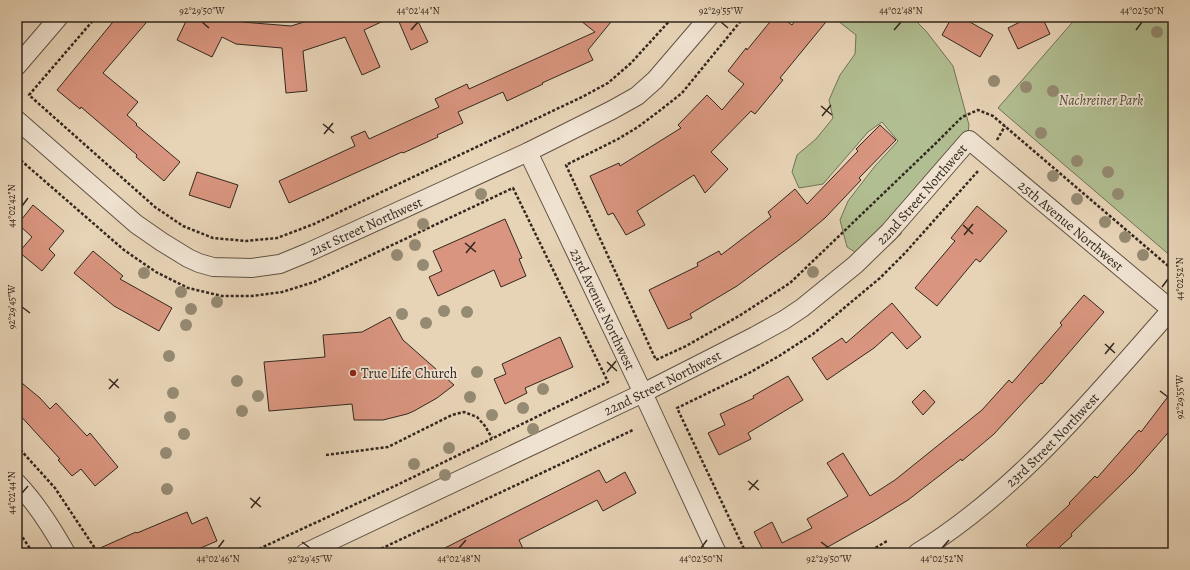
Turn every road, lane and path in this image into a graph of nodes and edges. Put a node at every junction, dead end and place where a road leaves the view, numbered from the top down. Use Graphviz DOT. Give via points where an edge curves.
graph roads {
  1 [pos="26,17"];
  2 [pos="59,17"];
  3 [pos="96,17"];
  4 [pos="673,17"];
  5 [pos="709,17"];
  6 [pos="17,27"];
  7 [pos="17,66"];
  8 [pos="17,120"];
  9 [pos="969,140"];
  10 [pos="528,152"];
  11 [pos="566,165"];
  12 [pos="1173,270"];
  13 [pos="1172,311"];
  14 [pos="608,382"];
  15 [pos="643,393"];
  16 [pos="677,408"];
  17 [pos="633,430"];
  18 [pos="492,438"];
  19 [pos="17,446"];
  20 [pos="326,455"];
  21 [pos="17,483"];
  22 [pos="17,529"];
  23 [pos="887,541"];
  24 [pos="33,553"];
  25 [pos="66,553"];
  26 [pos="98,553"];
  27 [pos="250,553"];
  28 [pos="305,553"];
  29 [pos="372,553"];
  30 [pos="717,553"];
  31 [pos="746,553"];
  32 [pos="867,553"];
  33 [pos="917,553"];
  1 -- 6 [label="path"];
  2 -- 7 [label="street"];
  3 -- 4 [label="path" via="29,95 155,207 183,226 213,238 246,241 277,238 314,224 582,98 608,83 631,63"];
  5 -- 10 [label="street, 21st Street Northwest" via="655,80 637,96"];
  8 -- 10 [label="street, 21st Street Northwest" via="136,224 188,258 214,267 252,268 280,264"];
  9 -- 13 [label="street, 25th Avenue Northwest"];
  9 -- 15 [label="street, 22nd Street Northwest" via="889,232 855,265 802,308 755,336"];
  10 -- 15 [label="street, 23rd Avenue Northwest"];
  11 -- 12 [label="path" via="656,360 739,316 790,284 962,116 978,110 993,116"];
  13 -- 33 [label="street, 23rd Street Northwest" via="1062,432 1016,478"];
  14 -- 18 [label="path"];
  15 -- 28 [label="street, 22nd Street Northwest"];
  15 -- 30 [label="street, 23rd Avenue Northwest"];
  16 -- 31 [label="path"];
  17 -- 29 [label="path"];
  18 -- 20 [label="path" via="486,426 477,417 464,412 452,415 388,447"];
  18 -- 27 [label="path"];
  19 -- 26 [label="path" via="55,488"];
  21 -- 25 [label="street" via="35,504"];
  22 -- 24 [label="path"];
  23 -- 32 [label="path"];
}
